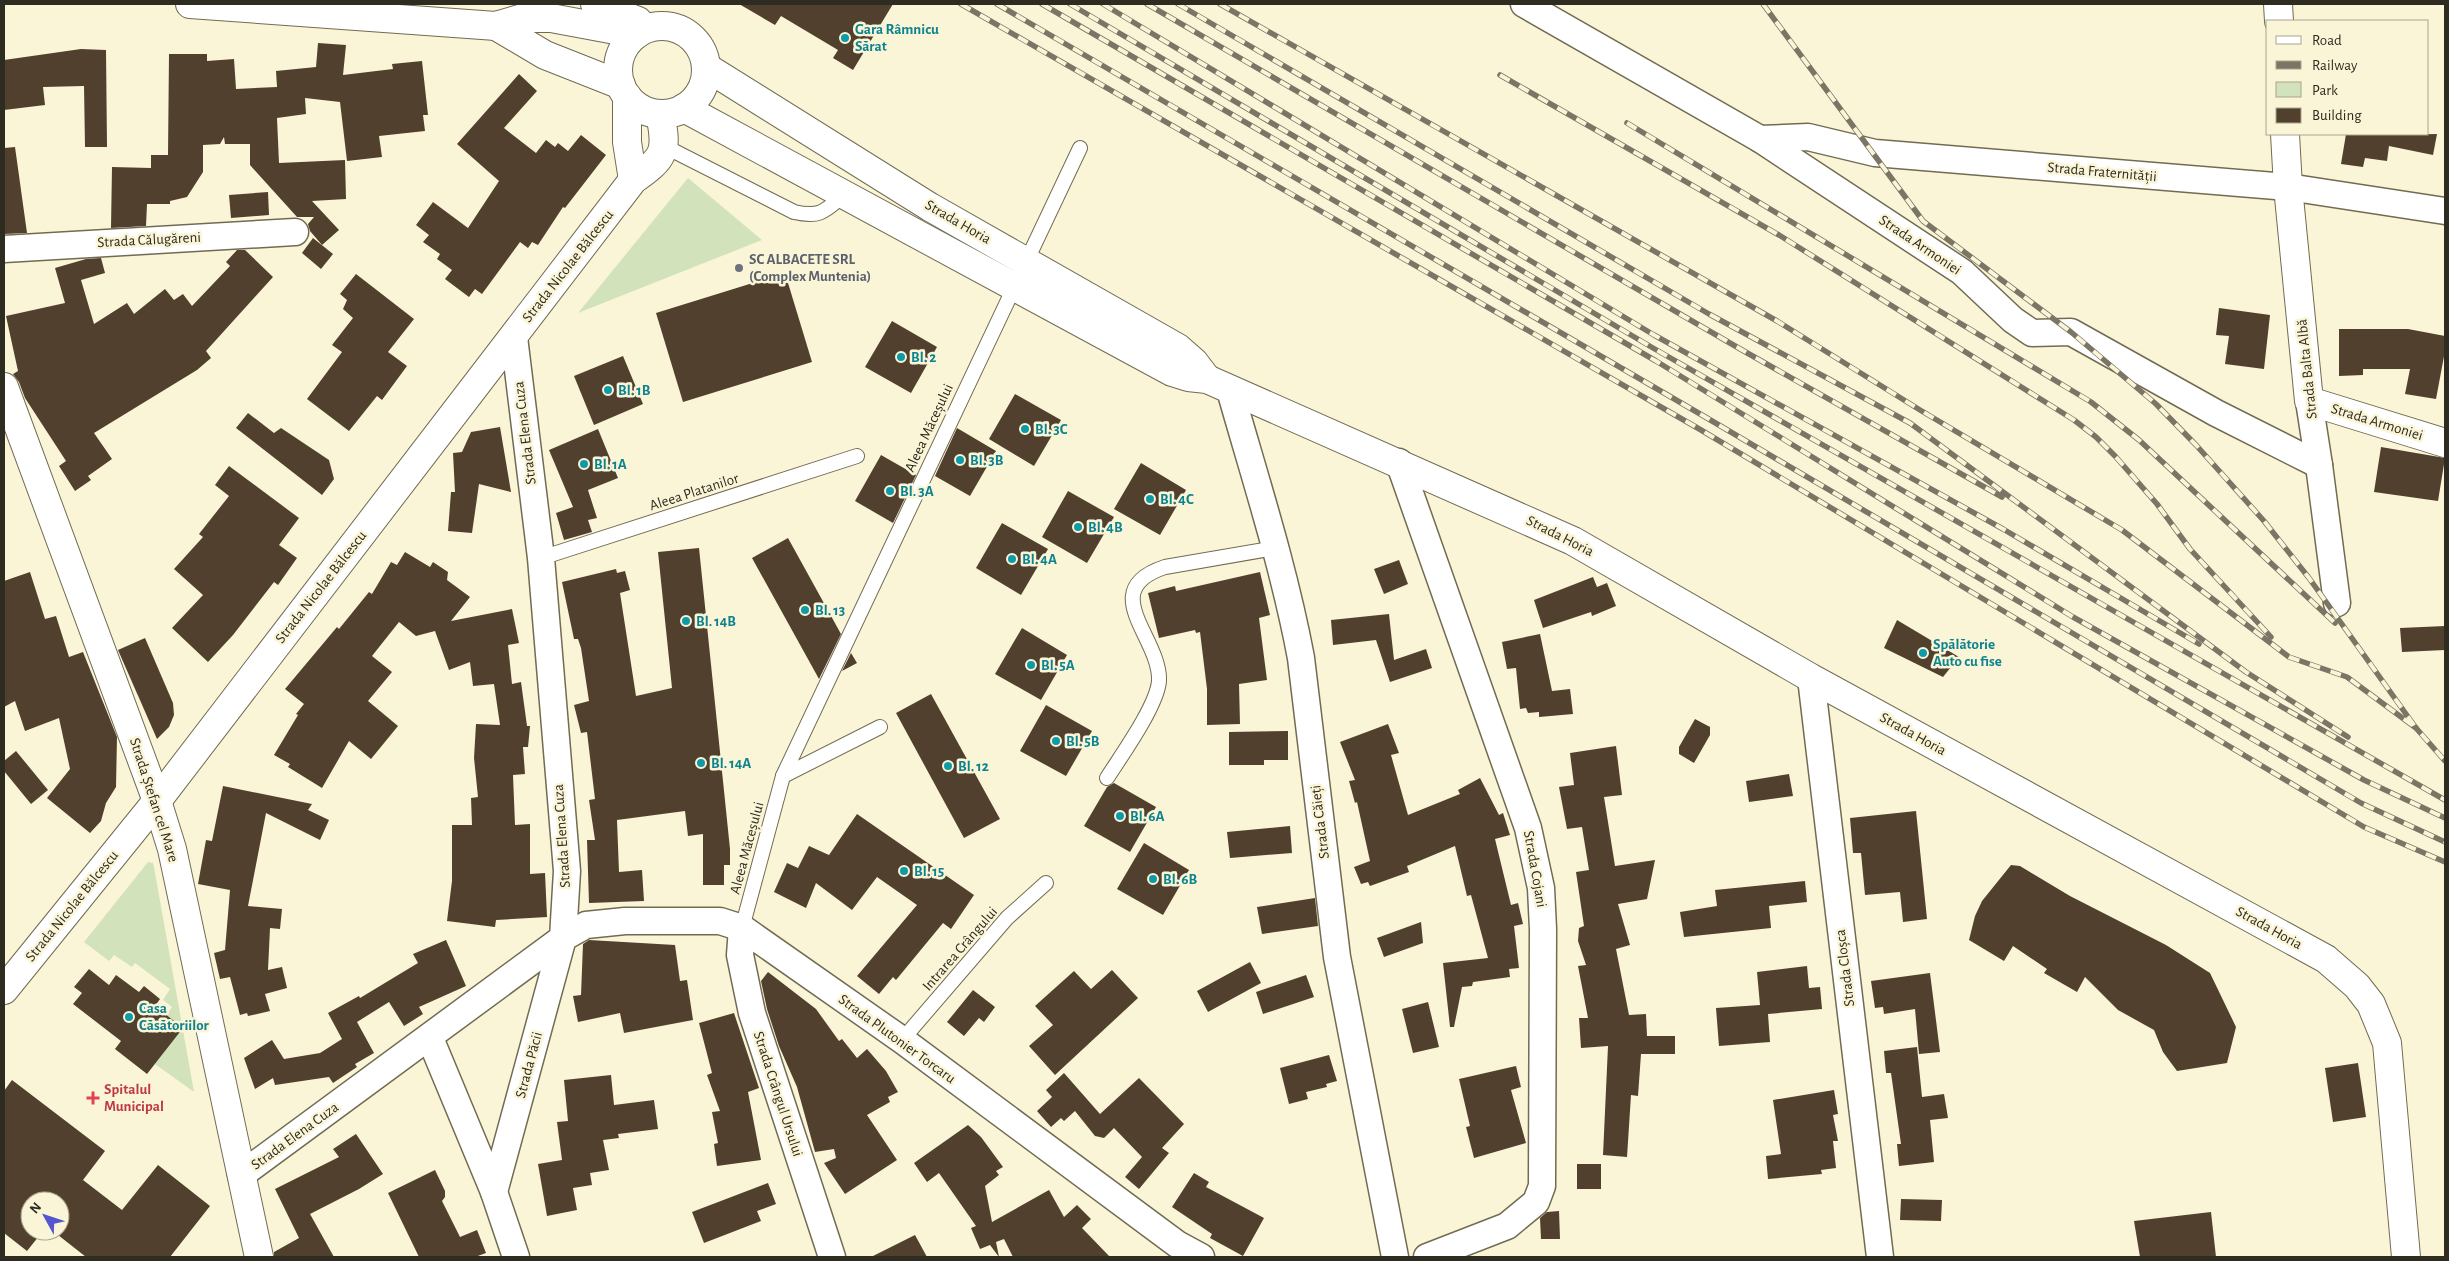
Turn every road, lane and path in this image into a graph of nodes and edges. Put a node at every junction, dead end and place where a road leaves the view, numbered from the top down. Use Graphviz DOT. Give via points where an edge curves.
graph roads {
  1 [pos="190,4"];
  2 [pos="595,4"];
  3 [pos="1524,4"];
  4 [pos="2278,4"];
  5 [pos="2279,20"];
  6 [pos="496,26"];
  7 [pos="646,30"];
  8 [pos="706,67"];
  9 [pos="624,90"];
  10 [pos="672,111"];
  11 [pos="2285,135"];
  12 [pos="1760,139"];
  13 [pos="664,146"];
  14 [pos="1080,148"];
  15 [pos="634,180"];
  16 [pos="2288,187"];
  17 [pos="845,194"];
  18 [pos="2445,211"];
  19 [pos="295,232"];
  20 [pos="4,248"];
  21 [pos="514,337"];
  22 [pos="1218,384"];
  23 [pos="4,387"];
  24 [pos="2309,401"];
  25 [pos="2445,443"];
  26 [pos="857,456"];
  27 [pos="1399,462"];
  28 [pos="2319,465"];
  29 [pos="1275,548"];
  30 [pos="541,558"];
  31 [pos="2336,603"];
  32 [pos="1811,678"];
  33 [pos="880,727"];
  34 [pos="783,776"];
  35 [pos="1107,778"];
  36 [pos="158,800"];
  37 [pos="1046,883"];
  38 [pos="742,928"];
  39 [pos="563,938"];
  40 [pos="4,990"];
  41 [pos="430,1038"];
  42 [pos="902,1040"];
  43 [pos="241,1175"];
  44 [pos="494,1192"];
  45 [pos="1171,1251"];
  46 [pos="259,1257"];
  47 [pos="516,1257"];
  48 [pos="832,1257"];
  49 [pos="1201,1257"];
  50 [pos="1395,1257"];
  51 [pos="1427,1257"];
  52 [pos="1880,1257"];
  53 [pos="2406,1257"];
  1 -- 6 [label="street"];
  2 -- 7 [label="street"];
  3 -- 12 [label="street, Strada Armoniei"];
  4 -- 5 [label="street"];
  6 -- 7 [label="street" via="523,18 551,18"];
  6 -- 9 [label="street" via="545,55"];
  7 -- 8 [label="street" via="673,27 689,35 701,49"];
  7 -- 9 [label="street" via="628,42 620,59 619,72"];
  8 -- 10 [label="street" via="701,90"];
  8 -- 22 [label="street, Strada Horia" via="930,207 1178,348"];
  9 -- 10 [label="street" via="642,108"];
  9 -- 15 [label="street" via="626,142"];
  10 -- 13 [label="street"];
  10 -- 17 [label="street, Strada Horia"];
  11 -- 16 [label="street, Strada Balta Albă"];
  12 -- 16 [label="street, Strada Fraternității" via="1808,137 1875,153"];
  12 -- 28 [label="street, Strada Armoniei" via="1962,272 2013,320 2032,333 2071,332 2216,413"];
  13 -- 15 [label="street, Strada Nicolae Bălcescu" via="659,158"];
  13 -- 17 [label="lane" via="794,212 812,216 822,213"];
  14 -- 34 [label="lane, Aleea Măceșului"];
  15 -- 21 [label="street, Strada Nicolae Bălcescu"];
  16 -- 18 [label="street, Strada Fraternității"];
  16 -- 24 [label="street, Strada Balta Albă"];
  17 -- 22 [label="street, Strada Horia" via="1172,372"];
  19 -- 20 [label="street, Strada Călugăreni"];
  21 -- 30 [label="street, Strada Elena Cuza"];
  21 -- 36 [label="street, Strada Nicolae Bălcescu"];
  22 -- 27 [label="street, Strada Horia"];
  22 -- 29 [label="street, Strada Căieți"];
  23 -- 36 [label="street, Strada Ștefan cel Mare"];
  24 -- 25 [label="street, Strada Armoniei"];
  24 -- 28 [label="street, Strada Balta Albă"];
  26 -- 30 [label="lane, Aleea Platanilor"];
  27 -- 32 [label="street, Strada Horia" via="1572,540"];
  27 -- 51 [label="street, Strada Cojani" via="1528,828 1541,888 1543,929 1542,1186 1536,1202 1507,1226"];
  28 -- 31 [label="street, Strada Balta Albă"];
  29 -- 35 [label="lane" via="1165,567 1138,582 1132,592 1134,608 1157,668 1159,682 1154,700"];
  29 -- 50 [label="street, Strada Căieți" via="1301,658 1337,957"];
  30 -- 39 [label="street, Strada Elena Cuza" via="566,871"];
  32 -- 52 [label="street, Strada Cloșca"];
  32 -- 53 [label="street, Strada Horia" via="2343,971 2371,1004 2387,1043"];
  33 -- 34 [label="lane"];
  34 -- 38 [label="lane, Aleea Măceșului"];
  36 -- 40 [label="street, Strada Nicolae Bălcescu"];
  36 -- 43 [label="street, Strada Ștefan cel Mare" via="172,849"];
  37 -- 42 [label="lane, Intrarea Crângului" via="1007,918"];
  38 -- 39 [label="street, Strada Plutonier Torcaru" via="720,921 625,921 586,924"];
  38 -- 42 [label="street, Strada Plutonier Torcaru"];
  38 -- 48 [label="street, Strada Crângul Ursului" via="740,955 752,1013"];
  39 -- 41 [label="street, Strada Elena Cuza"];
  39 -- 44 [label="street, Strada Păcii"];
  41 -- 43 [label="street, Strada Elena Cuza"];
  41 -- 44 [label="street"];
  42 -- 45 [label="street, Strada Plutonier Torcaru"];
  43 -- 46 [label="street, Strada Ștefan cel Mare"];
  44 -- 47 [label="street"];
  45 -- 49 [label="street, Strada Plutonier Torcaru"];
}
